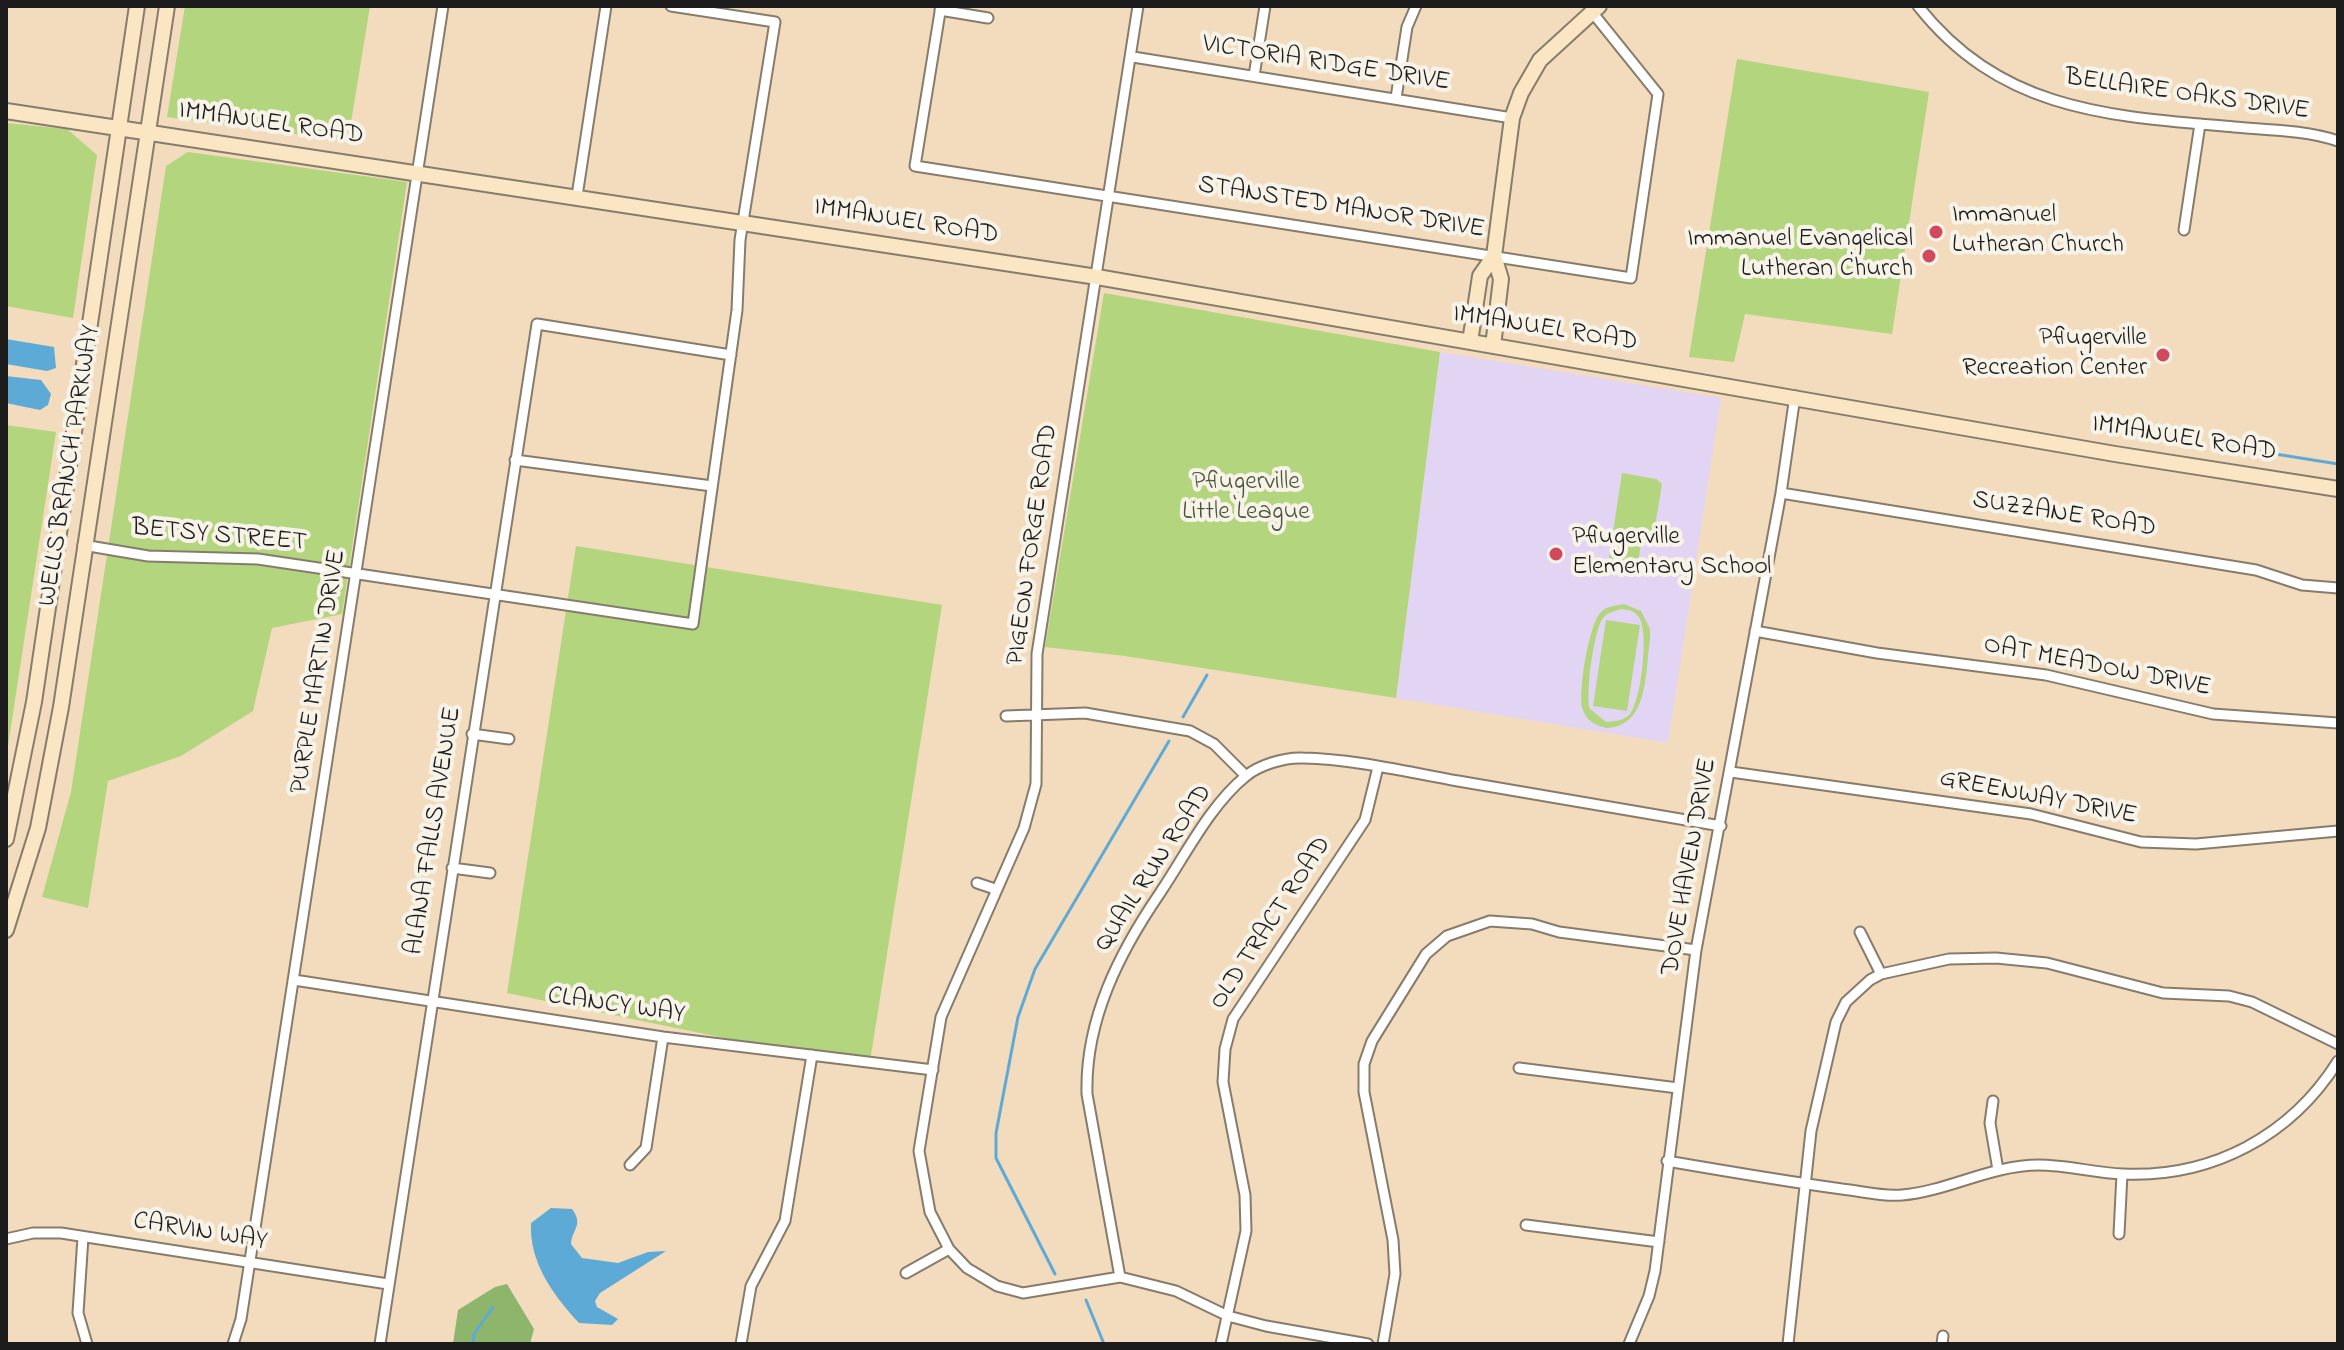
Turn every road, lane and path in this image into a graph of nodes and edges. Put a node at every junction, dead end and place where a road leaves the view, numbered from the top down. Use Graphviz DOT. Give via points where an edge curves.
graph roads {
  1 [pos="137,6"];
  2 [pos="167,6"];
  3 [pos="443,6"];
  4 [pos="606,6"];
  5 [pos="671,6"];
  6 [pos="1138,6"];
  7 [pos="1265,6"];
  8 [pos="1416,6"];
  9 [pos="1936,6"];
  10 [pos="940,8"];
  11 [pos="1595,9"];
  12 [pos="1922,10"];
  13 [pos="988,18"];
  14 [pos="1133,57"];
  15 [pos="1254,76"];
  16 [pos="1396,98"];
  17 [pos="6,111"];
  18 [pos="1512,118"];
  19 [pos="2200,124"];
  20 [pos="118,127"];
  21 [pos="147,132"];
  22 [pos="2338,141"];
  23 [pos="418,171"];
  24 [pos="1110,194"];
  25 [pos="577,196"];
  26 [pos="744,221"];
  27 [pos="2184,230"];
  28 [pos="1494,256"];
  29 [pos="1097,277"];
  30 [pos="1470,342"];
  31 [pos="1493,346"];
  32 [pos="731,355"];
  33 [pos="1795,396"];
  34 [pos="515,460"];
  35 [pos="712,486"];
  36 [pos="2338,489"];
  37 [pos="1781,493"];
  38 [pos="83,545"];
  39 [pos="358,573"];
  40 [pos="2338,588"];
  41 [pos="494,596"];
  42 [pos="1755,631"];
  43 [pos="1038,713"];
  44 [pos="1006,716"];
  45 [pos="2338,723"];
  46 [pos="472,734"];
  47 [pos="509,739"];
  48 [pos="1378,767"];
  49 [pos="1731,772"];
  50 [pos="1246,776"];
  51 [pos="1721,826"];
  52 [pos="2338,831"];
  53 [pos="6,839"];
  54 [pos="452,868"];
  55 [pos="490,873"];
  56 [pos="977,883"];
  57 [pos="995,889"];
  58 [pos="6,930"];
  59 [pos="1860,932"];
  60 [pos="1696,950"];
  61 [pos="1881,974"];
  62 [pos="294,980"];
  63 [pos="431,1002"];
  64 [pos="663,1037"];
  65 [pos="2338,1044"];
  66 [pos="812,1055"];
  67 [pos="2338,1061"];
  68 [pos="1519,1068"];
  69 [pos="933,1070"];
  70 [pos="1678,1088"];
  71 [pos="1993,1101"];
  72 [pos="1667,1161"];
  73 [pos="630,1165"];
  74 [pos="1998,1170"];
  75 [pos="2122,1174"];
  76 [pos="1807,1185"];
  77 [pos="1526,1225"];
  78 [pos="2119,1234"];
  79 [pos="83,1237"];
  80 [pos="6,1239"];
  81 [pos="1659,1242"];
  82 [pos="949,1249"];
  83 [pos="249,1263"];
  84 [pos="906,1273"];
  85 [pos="1120,1277"];
  86 [pos="388,1284"];
  87 [pos="1228,1316"];
  88 [pos="87,1344"];
  89 [pos="233,1344"];
  90 [pos="380,1344"];
  91 [pos="741,1344"];
  92 [pos="1221,1344"];
  93 [pos="1368,1344"];
  94 [pos="1383,1344"];
  95 [pos="1629,1344"];
  96 [pos="1788,1344"];
  1 -- 20 [label="street, WELLS BRANCH PARKWAY"];
  2 -- 21 [label="street, WELLS BRANCH PARKWAY"];
  3 -- 23 [label="street, PURPLE MARTIN DRIVE"];
  4 -- 25 [label="street"];
  5 -- 26 [label="street" via="775,22"];
  6 -- 14 [label="street, PIGEON FORGE ROAD"];
  7 -- 15 [label="street"];
  8 -- 16 [label="street" via="1407,27"];
  9 -- 12 [label="street"];
  10 -- 13 [label="street"];
  10 -- 24 [label="street, STANSTED MANOR DRIVE" via="915,166"];
  11 -- 18 [label="street" via="1540,60"];
  11 -- 28 [label="street, STANSTED MANOR DRIVE" via="1658,94 1631,278"];
  12 -- 19 [label="street, BELLAIRE OAKS DRIVE" via="1974,62 2036,96"];
  14 -- 15 [label="street, VICTORIA RIDGE DRIVE"];
  14 -- 24 [label="street, PIGEON FORGE ROAD"];
  15 -- 16 [label="street, VICTORIA RIDGE DRIVE"];
  16 -- 18 [label="street, VICTORIA RIDGE DRIVE"];
  17 -- 20 [label="street, IMMANUEL ROAD"];
  18 -- 28 [label="street"];
  19 -- 22 [label="street, BELLAIRE OAKS DRIVE"];
  19 -- 27 [label="street"];
  20 -- 21 [label="street, IMMANUEL ROAD"];
  20 -- 53 [label="street, WELLS BRANCH PARKWAY" via="34,702"];
  21 -- 23 [label="street, IMMANUEL ROAD"];
  21 -- 38 [label="street, WELLS BRANCH PARKWAY"];
  23 -- 25 [label="street, IMMANUEL ROAD"];
  23 -- 39 [label="street, PURPLE MARTIN DRIVE"];
  24 -- 28 [label="street, STANSTED MANOR DRIVE"];
  24 -- 29 [label="street, PIGEON FORGE ROAD"];
  25 -- 26 [label="street, IMMANUEL ROAD"];
  26 -- 29 [label="street, IMMANUEL ROAD"];
  26 -- 32 [label="street"];
  28 -- 30 [label="street" via="1480,276"];
  28 -- 31 [label="street" via="1501,279"];
  29 -- 30 [label="street, IMMANUEL ROAD"];
  29 -- 43 [label="street, PIGEON FORGE ROAD" via="1037,654"];
  30 -- 31 [label="street, IMMANUEL ROAD"];
  31 -- 33 [label="street, IMMANUEL ROAD"];
  32 -- 34 [label="street, ALANA FALLS AVENUE" via="537,324"];
  32 -- 35 [label="street"];
  33 -- 36 [label="street, IMMANUEL ROAD"];
  33 -- 37 [label="street, DOVE HAVEN DRIVE"];
  34 -- 35 [label="street"];
  34 -- 41 [label="street, ALANA FALLS AVENUE"];
  35 -- 41 [label="street, BETSY STREET" via="693,624"];
  37 -- 40 [label="street, SUZZANE ROAD" via="2256,570 2321,590"];
  37 -- 42 [label="street, DOVE HAVEN DRIVE"];
  38 -- 39 [label="street, BETSY STREET" via="148,556 258,559"];
  38 -- 58 [label="street, WELLS BRANCH PARKWAY" via="38,828"];
  39 -- 41 [label="street, BETSY STREET"];
  39 -- 62 [label="street, PURPLE MARTIN DRIVE"];
  41 -- 46 [label="street, ALANA FALLS AVENUE"];
  42 -- 45 [label="street, OAT MEADOW DRIVE" via="2046,675 2213,714"];
  42 -- 49 [label="street, DOVE HAVEN DRIVE"];
  43 -- 44 [label="street"];
  43 -- 50 [label="street" via="1085,713 1190,731 1214,744"];
  43 -- 57 [label="street, PIGEON FORGE ROAD" via="1036,784 1024,828"];
  46 -- 47 [label="street"];
  46 -- 54 [label="street, ALANA FALLS AVENUE"];
  48 -- 50 [label="street, QUAIL RUN ROAD" via="1300,757"];
  48 -- 51 [label="street, QUAIL RUN ROAD"];
  48 -- 87 [label="street, OLD TRACT ROAD" via="1365,820 1233,1019 1223,1082 1245,1195 1246,1231"];
  49 -- 51 [label="street, DOVE HAVEN DRIVE"];
  49 -- 52 [label="street, GREENWAY DRIVE" via="2031,814 2141,842 2196,844"];
  50 -- 85 [label="street, QUAIL RUN ROAD" via="1219,806 1133,932 1094,1031 1086,1064 1087,1094"];
  51 -- 60 [label="street, DOVE HAVEN DRIVE"];
  54 -- 55 [label="street"];
  54 -- 63 [label="street, ALANA FALLS AVENUE"];
  56 -- 57 [label="street"];
  57 -- 69 [label="street, PIGEON FORGE ROAD" via="941,1017"];
  59 -- 61 [label="street"];
  60 -- 70 [label="street, DOVE HAVEN DRIVE"];
  60 -- 94 [label="street" via="1490,921 1447,936 1426,954 1372,1041 1364,1064 1364,1092 1393,1240 1395,1274"];
  61 -- 65 [label="street" via="1949,959 2047,963 2163,993 2252,1002"];
  61 -- 76 [label="street" via="1846,1002 1836,1022 1811,1131"];
  62 -- 63 [label="street, CLANCY WAY"];
  62 -- 83 [label="street, PURPLE MARTIN DRIVE"];
  63 -- 64 [label="street, CLANCY WAY"];
  63 -- 86 [label="street, ALANA FALLS AVENUE"];
  64 -- 66 [label="street, CLANCY WAY"];
  64 -- 73 [label="street" via="646,1148"];
  66 -- 69 [label="street, CLANCY WAY"];
  66 -- 91 [label="street" via="785,1221 751,1286"];
  67 -- 75 [label="street" via="2320,1090 2255,1144 2191,1169"];
  68 -- 70 [label="street"];
  69 -- 82 [label="street, PIGEON FORGE ROAD" via="919,1151 930,1212"];
  70 -- 72 [label="street, DOVE HAVEN DRIVE"];
  71 -- 74 [label="street" via="1990,1123"];
  72 -- 76 [label="street"];
  72 -- 81 [label="street, DOVE HAVEN DRIVE"];
  74 -- 75 [label="street" via="2039,1165"];
  74 -- 76 [label="street" via="1903,1195"];
  75 -- 78 [label="street"];
  76 -- 96 [label="street"];
  77 -- 81 [label="street"];
  79 -- 80 [label="street, CARVIN WAY" via="33,1233"];
  79 -- 83 [label="street, CARVIN WAY"];
  79 -- 88 [label="street" via="78,1313"];
  81 -- 95 [label="street, DOVE HAVEN DRIVE" via="1649,1296"];
  82 -- 84 [label="street"];
  82 -- 85 [label="street, PIGEON FORGE ROAD" via="967,1268 997,1286 1023,1293"];
  83 -- 86 [label="street, CARVIN WAY"];
  83 -- 89 [label="street, PURPLE MARTIN DRIVE"];
  85 -- 87 [label="street, PIGEON FORGE ROAD" via="1176,1291"];
  86 -- 90 [label="street, ALANA FALLS AVENUE"];
  87 -- 92 [label="street, OLD TRACT ROAD"];
  87 -- 93 [label="street, PIGEON FORGE ROAD"];
}
